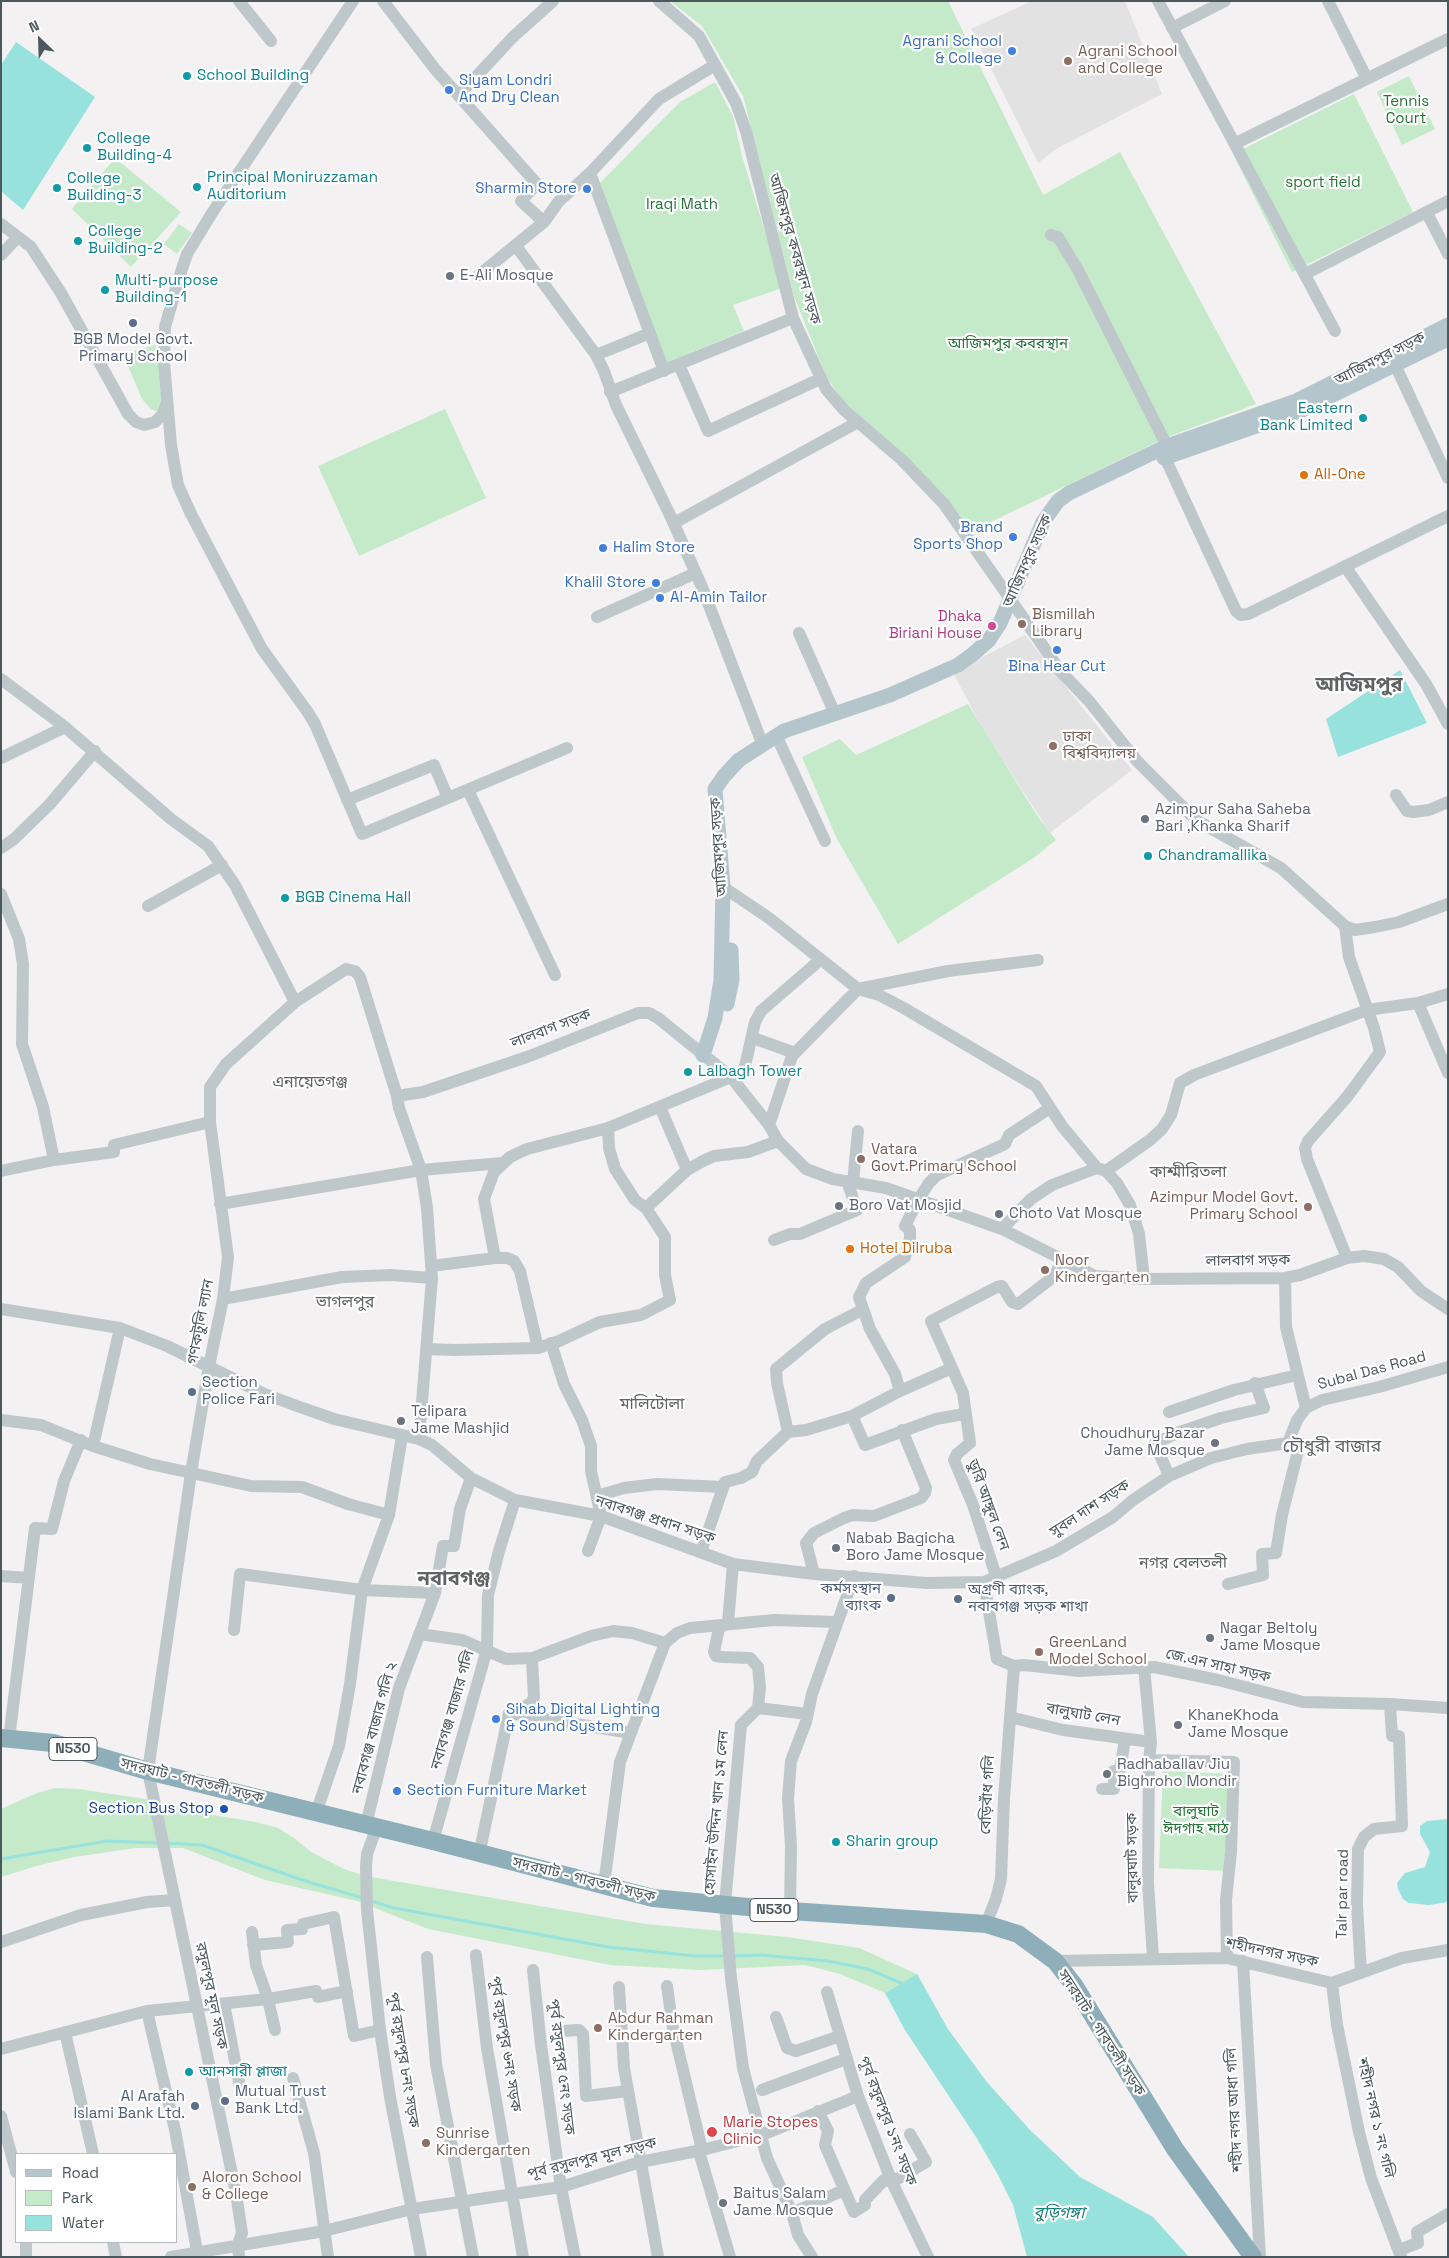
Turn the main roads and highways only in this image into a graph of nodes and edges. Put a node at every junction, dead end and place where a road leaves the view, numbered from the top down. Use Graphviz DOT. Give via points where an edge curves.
graph roads {
  1 [pos="1448,325"];
  2 [pos="1448,339"];
  3 [pos="1392,359"];
  4 [pos="1013,602"];
  5 [pos="778,739"];
  6 [pos="726,890"];
  7 [pos="707,1058"];
  8 [pos="5,1738"];
  9 [pos="1253,2257"];
  1 -- 3 [label="main road, আজিমপুর সড়ক"];
  2 -- 3 [label="main road, আজিমপুর সড়ক"];
  3 -- 4 [label="main road, আজিমপুর সড়ক" via="1069,493 1058,501 1042,522"];
  4 -- 5 [label="main road, আজিমপুর সড়ক" via="989,640 958,665"];
  4 -- 5 [label="main road, আজিমপুর সড়ক" via="994,644 962,670 868,711"];
  5 -- 6 [label="main road, আজিমপুর সড়ক" via="725,785"];
  5 -- 6 [label="main road, আজিমপুর সড়ক" via="762,743 739,760 715,789"];
  6 -- 7 [label="main road, আজিমপুর সড়ক" via="721,980"];
  8 -- 9 [label="highway, সদরঘাট - গাবতলী সড়ক / N530" via="53,1743 148,1771 653,1898 726,1910 986,1924 1018,1934 1055,1962 1074,1985 1174,2148"];
}
